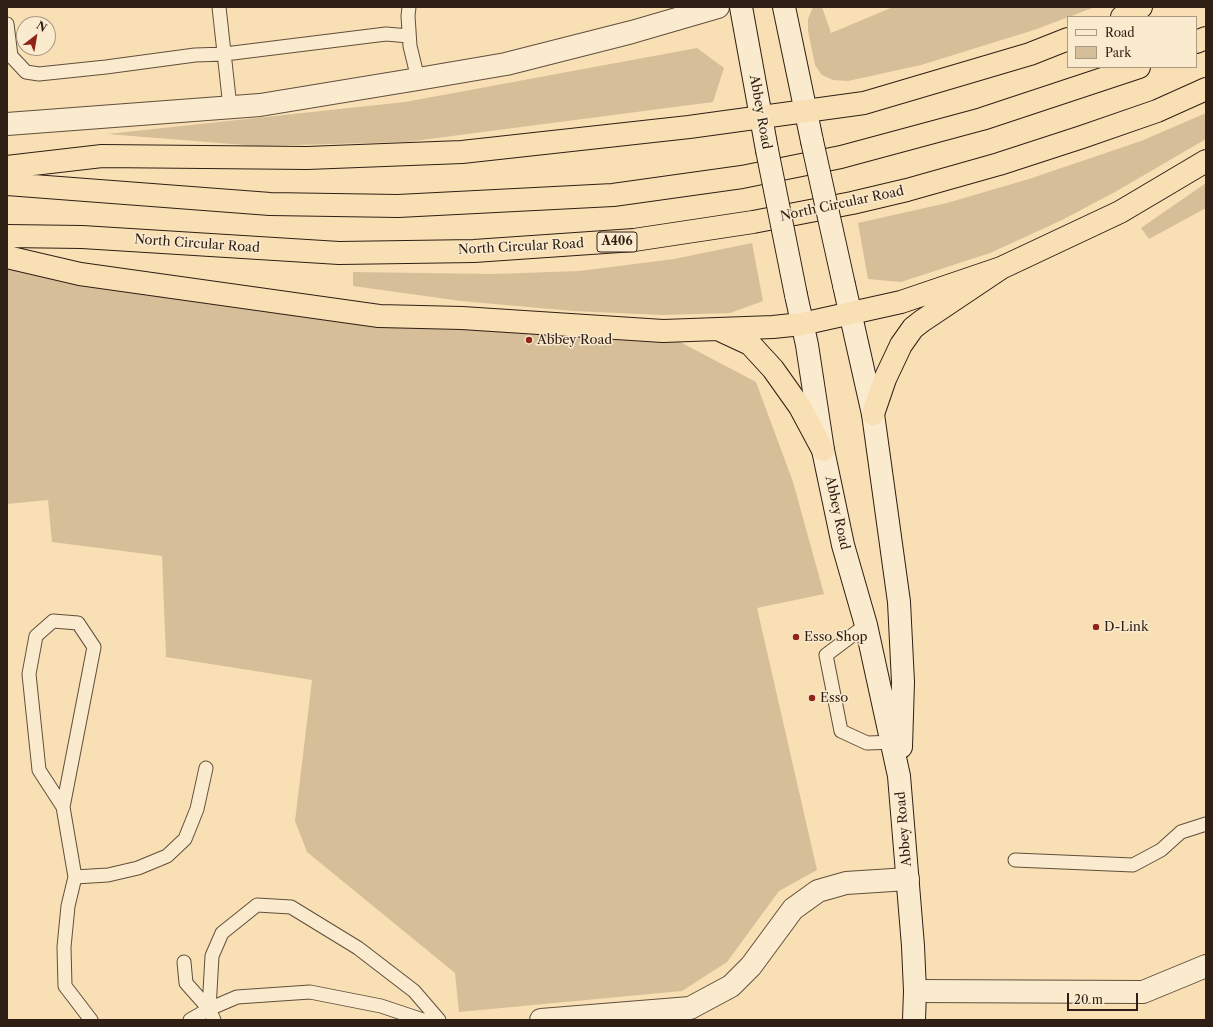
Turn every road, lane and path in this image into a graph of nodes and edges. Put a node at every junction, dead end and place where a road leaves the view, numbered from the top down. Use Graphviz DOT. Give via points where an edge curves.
graph roads {
  1 [pos="219,7"];
  2 [pos="409,7"];
  3 [pos="718,7"];
  4 [pos="741,7"];
  5 [pos="784,7"];
  6 [pos="1141,7"];
  7 [pos="1124,16"];
  8 [pos="7,24"];
  9 [pos="409,36"];
  10 [pos="1067,39"];
  11 [pos="225,54"];
  12 [pos="1135,68"];
  13 [pos="418,79"];
  14 [pos="1206,89"];
  15 [pos="230,107"];
  16 [pos="805,111"];
  17 [pos="761,117"];
  18 [pos="7,124"];
  19 [pos="1206,161"];
  20 [pos="7,167"];
  21 [pos="7,184"];
  22 [pos="7,236"];
  23 [pos="7,257"];
  24 [pos="1001,268"];
  25 [pos="851,313"];
  26 [pos="802,324"];
  27 [pos="718,329"];
  28 [pos="873,414"];
  29 [pos="823,450"];
  30 [pos="866,625"];
  31 [pos="897,743"];
  32 [pos="206,768"];
  33 [pos="63,807"];
  34 [pos="1206,824"];
  35 [pos="1014,860"];
  36 [pos="75,878"];
  37 [pos="908,879"];
  38 [pos="184,962"];
  39 [pos="1206,966"];
  40 [pos="915,991"];
  41 [pos="211,1015"];
  42 [pos="91,1020"];
  43 [pos="190,1020"];
  44 [pos="422,1020"];
  45 [pos="439,1020"];
  46 [pos="541,1020"];
  47 [pos="914,1020"];
  1 -- 11 [label="lane"];
  2 -- 9 [label="lane"];
  3 -- 13 [label="street" via="626,34 506,64"];
  4 -- 17 [label="street, Abbey Road"];
  5 -- 16 [label="street"];
  6 -- 7 [label="highway"];
  8 -- 11 [label="lane" via="11,56 26,72 39,74 195,55"];
  9 -- 11 [label="lane" via="386,34"];
  9 -- 13 [label="lane"];
  10 -- 16 [label="highway" via="1030,54 864,103"];
  11 -- 15 [label="lane"];
  12 -- 21 [label="highway" via="982,119 841,157 742,177 613,195 391,206 270,204"];
  13 -- 15 [label="street" via="260,105"];
  14 -- 22 [label="highway, North Circular Road / A406" via="1157,111 1082,137 908,190 760,220 634,240 474,251 340,253 82,237"];
  15 -- 18 [label="street"];
  16 -- 17 [label="highway"];
  16 -- 25 [label="street, bridge"];
  17 -- 20 [label="highway" via="462,152 307,158 102,156"];
  17 -- 26 [label="street, Abbey Road, bridge"];
  19 -- 24 [label="highway" via="1120,212"];
  23 -- 27 [label="highway" via="80,274 379,316 462,318 663,331"];
  24 -- 25 [label="highway" via="900,302"];
  24 -- 28 [label="highway" via="913,328 901,345 885,379"];
  25 -- 26 [label="highway"];
  25 -- 28 [label="street"];
  26 -- 27 [label="highway"];
  26 -- 29 [label="street, Abbey Road"];
  27 -- 29 [label="highway" via="750,344 773,369 800,407"];
  28 -- 31 [label="street, Abbey Road" via="900,602 904,682"];
  29 -- 30 [label="street, Abbey Road" via="843,545"];
  30 -- 31 [label="street, Abbey Road"];
  30 -- 31 [label="lane" via="826,655 841,731 867,743"];
  31 -- 37 [label="street, Abbey Road"];
  32 -- 36 [label="lane" via="197,809 184,839 167,856 138,868 108,875"];
  33 -- 33 [label="lane" via="39,770 29,674 36,636 53,621 78,623 94,647"];
  33 -- 36 [label="lane"];
  34 -- 35 [label="lane" via="1181,832 1161,850 1133,865"];
  36 -- 42 [label="lane" via="68,906 64,947 65,986"];
  37 -- 40 [label="street, Abbey Road"];
  37 -- 46 [label="street" via="846,883 818,891 793,909 751,966 731,986 690,1008"];
  38 -- 41 [label="lane" via="186,984"];
  39 -- 40 [label="street" via="1143,992"];
  40 -- 47 [label="street, Abbey Road"];
  41 -- 43 [label="lane"];
  41 -- 44 [label="lane" via="237,997 310,992 381,1006"];
  41 -- 45 [label="lane" via="212,956 222,933 257,905 291,908 358,948 414,991"];
}
